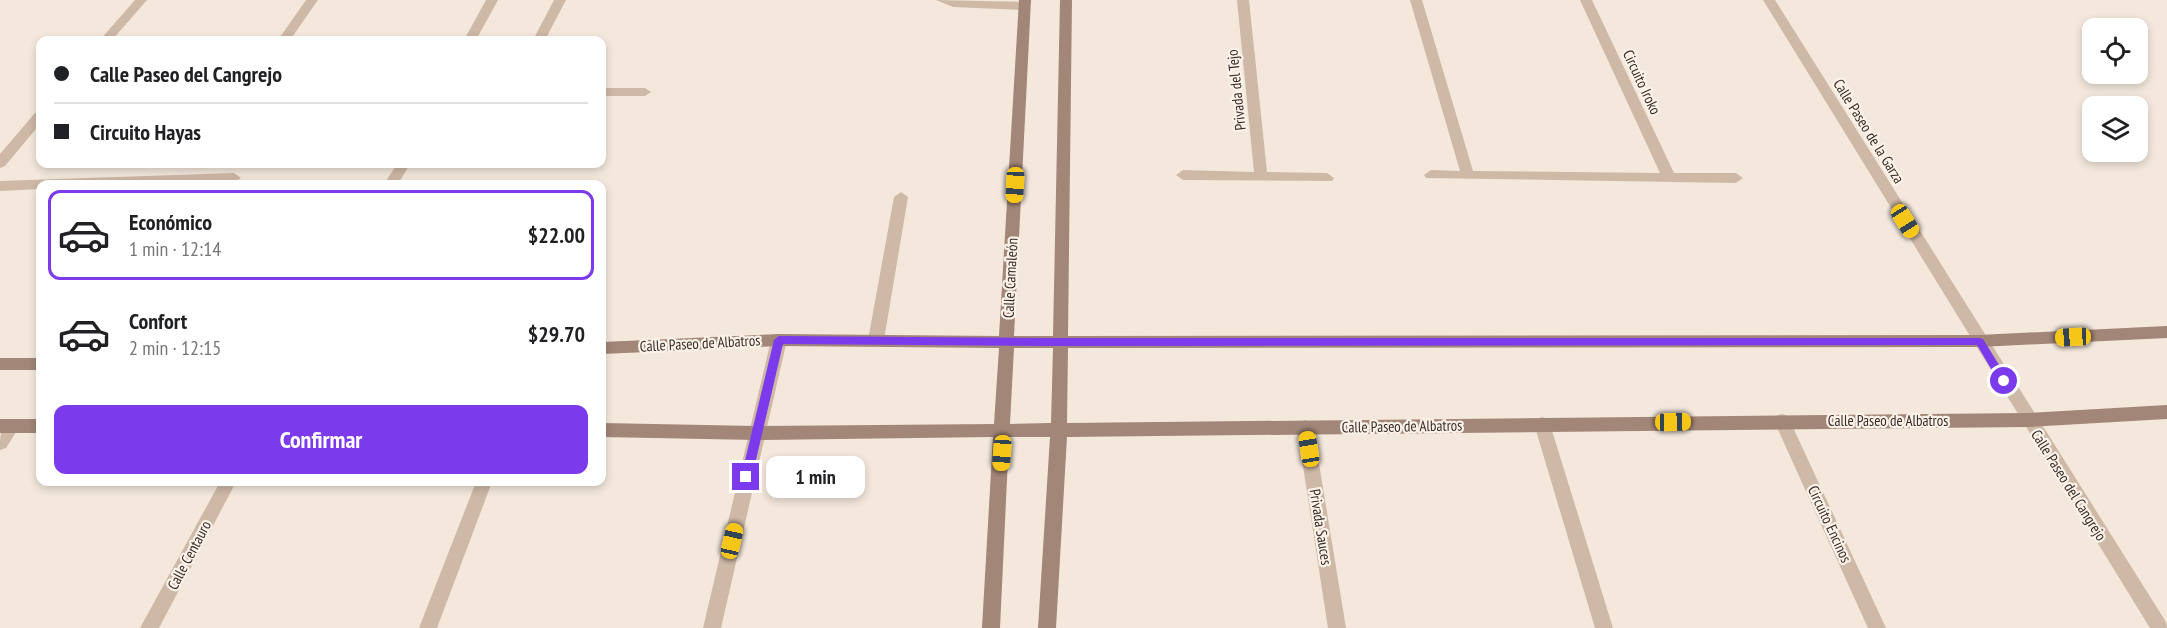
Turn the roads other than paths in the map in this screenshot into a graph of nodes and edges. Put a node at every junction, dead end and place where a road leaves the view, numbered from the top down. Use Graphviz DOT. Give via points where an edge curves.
graph roads {
  1 [pos="141,0"];
  2 [pos="312,0"];
  3 [pos="492,0"];
  4 [pos="560,0"];
  5 [pos="942,0"];
  6 [pos="1066,0"];
  7 [pos="1243,0"];
  8 [pos="1416,0"];
  9 [pos="1586,0"];
  10 [pos="1769,0"];
  11 [pos="1025,3"];
  12 [pos="110,36"];
  13 [pos="287,36"];
  14 [pos="472,36"];
  15 [pos="541,36"];
  16 [pos="606,92"];
  17 [pos="645,92"];
  18 [pos="36,121"];
  19 [pos="0,163"];
  20 [pos="195,168"];
  21 [pos="1183,175"];
  22 [pos="1431,175"];
  23 [pos="1468,176"];
  24 [pos="189,177"];
  25 [pos="1262,177"];
  26 [pos="1669,177"];
  27 [pos="234,178"];
  28 [pos="1328,178"];
  29 [pos="1736,178"];
  30 [pos="126,180"];
  31 [pos="36,184"];
  32 [pos="0,186"];
  33 [pos="901,197"];
  34 [pos="2167,332"];
  35 [pos="779,340"];
  36 [pos="876,340"];
  37 [pos="1979,341"];
  38 [pos="1007,342"];
  39 [pos="1060,342"];
  40 [pos="606,348"];
  41 [pos="0,364"];
  42 [pos="36,364"];
  43 [pos="2167,412"];
  44 [pos="2028,420"];
  45 [pos="1782,421"];
  46 [pos="1542,424"];
  47 [pos="6,426"];
  48 [pos="36,426"];
  49 [pos="1305,427"];
  50 [pos="606,430"];
  51 [pos="1059,430"];
  52 [pos="1003,431"];
  53 [pos="756,433"];
  54 [pos="0,442"];
  55 [pos="226,486"];
  56 [pos="482,486"];
  57 [pos="149,628"];
  58 [pos="428,628"];
  59 [pos="712,628"];
  60 [pos="991,628"];
  61 [pos="1047,628"];
  62 [pos="1337,628"];
  63 [pos="1604,628"];
  64 [pos="1877,628"];
  65 [pos="2160,628"];
  1 -- 12 [label="street"];
  2 -- 13 [label="street"];
  3 -- 14 [label="street"];
  4 -- 15 [label="street"];
  5 -- 11 [label="street"];
  6 -- 39 [label="street"];
  7 -- 25 [label="street, Privada del Tejo"];
  8 -- 23 [label="street"];
  9 -- 26 [label="street, Circuito Iroko"];
  10 -- 37 [label="street, Calle Paseo de la Garza"];
  11 -- 38 [label="street, Calle Camaleón"];
  16 -- 17 [label="street"];
  18 -- 19 [label="street"];
  20 -- 24 [label="street"];
  21 -- 25 [label="street"];
  22 -- 23 [label="street"];
  23 -- 26 [label="street"];
  24 -- 27 [label="street"];
  24 -- 30 [label="street"];
  25 -- 28 [label="street"];
  26 -- 29 [label="street"];
  31 -- 32 [label="street"];
  33 -- 36 [label="street"];
  34 -- 37 [label="street, Calle Paseo de Albatros"];
  35 -- 36 [label="street, Calle Paseo de Albatros"];
  35 -- 40 [label="street, Calle Paseo de Albatros"];
  35 -- 53 [label="street"];
  36 -- 38 [label="street, Calle Paseo de Albatros"];
  37 -- 39 [label="street, Calle Paseo de Albatros"];
  37 -- 44 [label="street, Calle Paseo del Cangrejo"];
  38 -- 39 [label="street, Calle Paseo de Albatros"];
  38 -- 52 [label="street, Calle Camaleón"];
  39 -- 51 [label="street"];
  41 -- 42 [label="street"];
  43 -- 44 [label="street, Calle Paseo de Albatros"];
  44 -- 45 [label="street, Calle Paseo de Albatros"];
  44 -- 65 [label="street, Calle Paseo del Cangrejo"];
  45 -- 46 [label="street, Calle Paseo de Albatros"];
  45 -- 64 [label="street, Circuito Encinos"];
  46 -- 49 [label="street, Calle Paseo de Albatros"];
  46 -- 63 [label="street"];
  47 -- 48 [label="street"];
  47 -- 54 [label="street"];
  49 -- 51 [label="street, Calle Paseo de Albatros"];
  49 -- 62 [label="street, Privada Sauces"];
  50 -- 53 [label="street, Calle Paseo de Albatros"];
  51 -- 52 [label="street, Calle Paseo de Albatros"];
  51 -- 61 [label="street"];
  52 -- 53 [label="street, Calle Paseo de Albatros"];
  52 -- 60 [label="street, Calle Camaleón"];
  53 -- 59 [label="street"];
  55 -- 57 [label="street, Calle Centauro"];
  56 -- 58 [label="street"];
}
